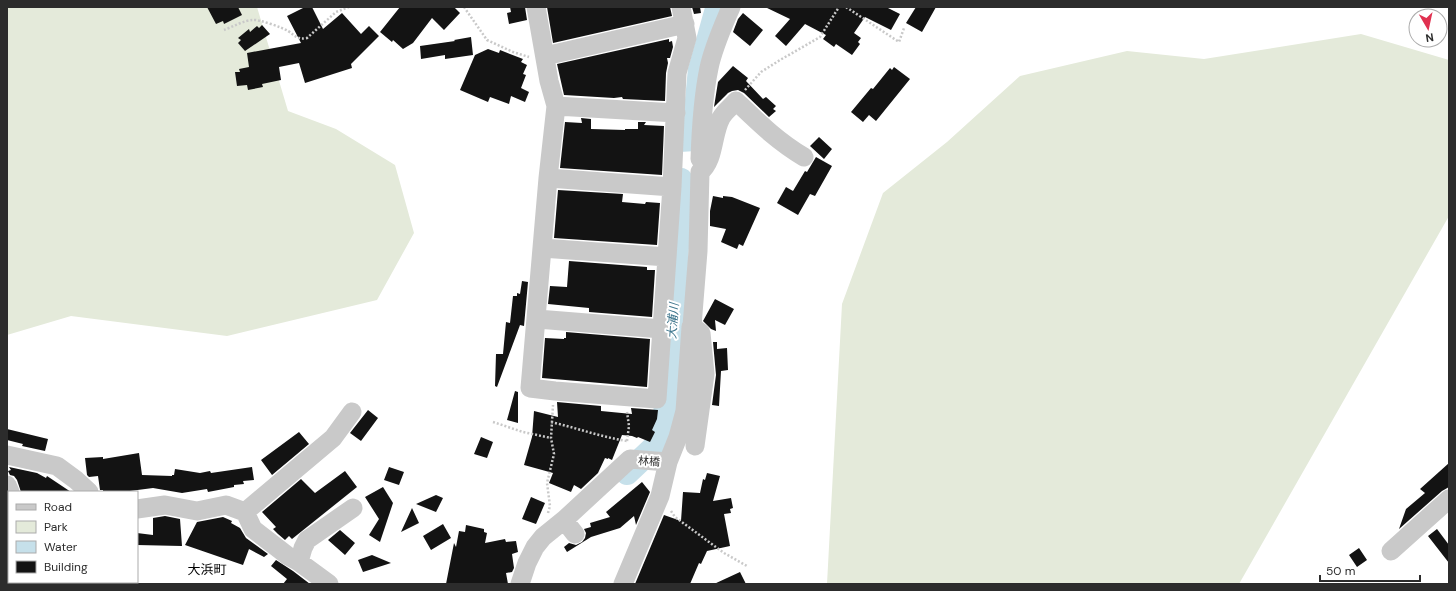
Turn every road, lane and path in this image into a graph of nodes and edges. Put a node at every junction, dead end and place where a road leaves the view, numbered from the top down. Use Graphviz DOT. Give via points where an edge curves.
graph roads {
  1 [pos="349,7"];
  2 [pos="464,7"];
  3 [pos="536,7"];
  4 [pos="731,7"];
  5 [pos="839,7"];
  6 [pos="846,7"];
  7 [pos="683,16"];
  8 [pos="904,28"];
  9 [pos="224,30"];
  10 [pos="545,58"];
  11 [pos="736,101"];
  12 [pos="556,106"];
  13 [pos="676,112"];
  14 [pos="712,117"];
  15 [pos="804,157"];
  16 [pos="548,178"];
  17 [pos="672,187"];
  18 [pos="542,248"];
  19 [pos="667,257"];
  20 [pos="537,319"];
  21 [pos="692,326"];
  22 [pos="662,329"];
  23 [pos="555,391"];
  24 [pos="625,396"];
  25 [pos="352,412"];
  26 [pos="493,422"];
  27 [pos="552,422"];
  28 [pos="551,438"];
  29 [pos="627,441"];
  30 [pos="695,446"];
  31 [pos="7,455"];
  32 [pos="630,459"];
  33 [pos="668,462"];
  34 [pos="88,491"];
  35 [pos="660,496"];
  36 [pos="1449,499"];
  37 [pos="353,508"];
  38 [pos="138,509"];
  39 [pos="245,512"];
  40 [pos="564,520"];
  41 [pos="575,534"];
  42 [pos="543,536"];
  43 [pos="1391,551"];
  44 [pos="299,562"];
  45 [pos="747,566"];
  46 [pos="329,584"];
  47 [pos="520,584"];
  48 [pos="623,584"];
  1 -- 9 [label="path" via="336,12 307,38 302,39 288,30 253,20"];
  2 -- 10 [label="path" via="487,40 530,58"];
  3 -- 10 [label="street"];
  4 -- 14 [label="street" via="709,67"];
  5 -- 11 [label="path" via="820,37 762,72"];
  6 -- 8 [label="path" via="899,42"];
  7 -- 10 [label="street"];
  7 -- 13 [label="street" via="687,38 677,73"];
  10 -- 12 [label="street"];
  11 -- 14 [label="street"];
  11 -- 15 [label="street" via="770,134"];
  12 -- 13 [label="street"];
  12 -- 16 [label="street"];
  13 -- 17 [label="street"];
  14 -- 21 [label="street" via="710,154 704,169 700,172 698,251"];
  16 -- 17 [label="street"];
  16 -- 18 [label="street"];
  17 -- 19 [label="street"];
  18 -- 19 [label="street"];
  18 -- 20 [label="street"];
  19 -- 22 [label="street"];
  20 -- 22 [label="street"];
  20 -- 23 [label="street" via="530,388"];
  21 -- 30 [label="street" via="701,333 705,374"];
  21 -- 33 [label="street" via="685,412"];
  22 -- 24 [label="street" via="657,399"];
  23 -- 24 [label="street"];
  23 -- 27 [label="path"];
  24 -- 29 [label="path" via="629,426"];
  25 -- 39 [label="street" via="334,438"];
  26 -- 28 [label="path"];
  27 -- 28 [label="path"];
  27 -- 29 [label="path" via="580,428 607,438"];
  28 -- 42 [label="path" via="554,454 547,483 550,506"];
  29 -- 32 [label="path"];
  31 -- 34 [label="street" via="57,466"];
  32 -- 33 [label="street, 林橋"];
  32 -- 40 [label="street"];
  33 -- 35 [label="street"];
  35 -- 45 [label="path" via="675,517"];
  35 -- 48 [label="street"];
  36 -- 43 [label="street"];
  37 -- 44 [label="street" via="307,540"];
  38 -- 39 [label="street" via="165,505 196,511 226,505"];
  39 -- 44 [label="street" via="253,528"];
  40 -- 41 [label="street"];
  40 -- 42 [label="street"];
  42 -- 47 [label="street" via="527,563"];
  44 -- 46 [label="street"];
}
